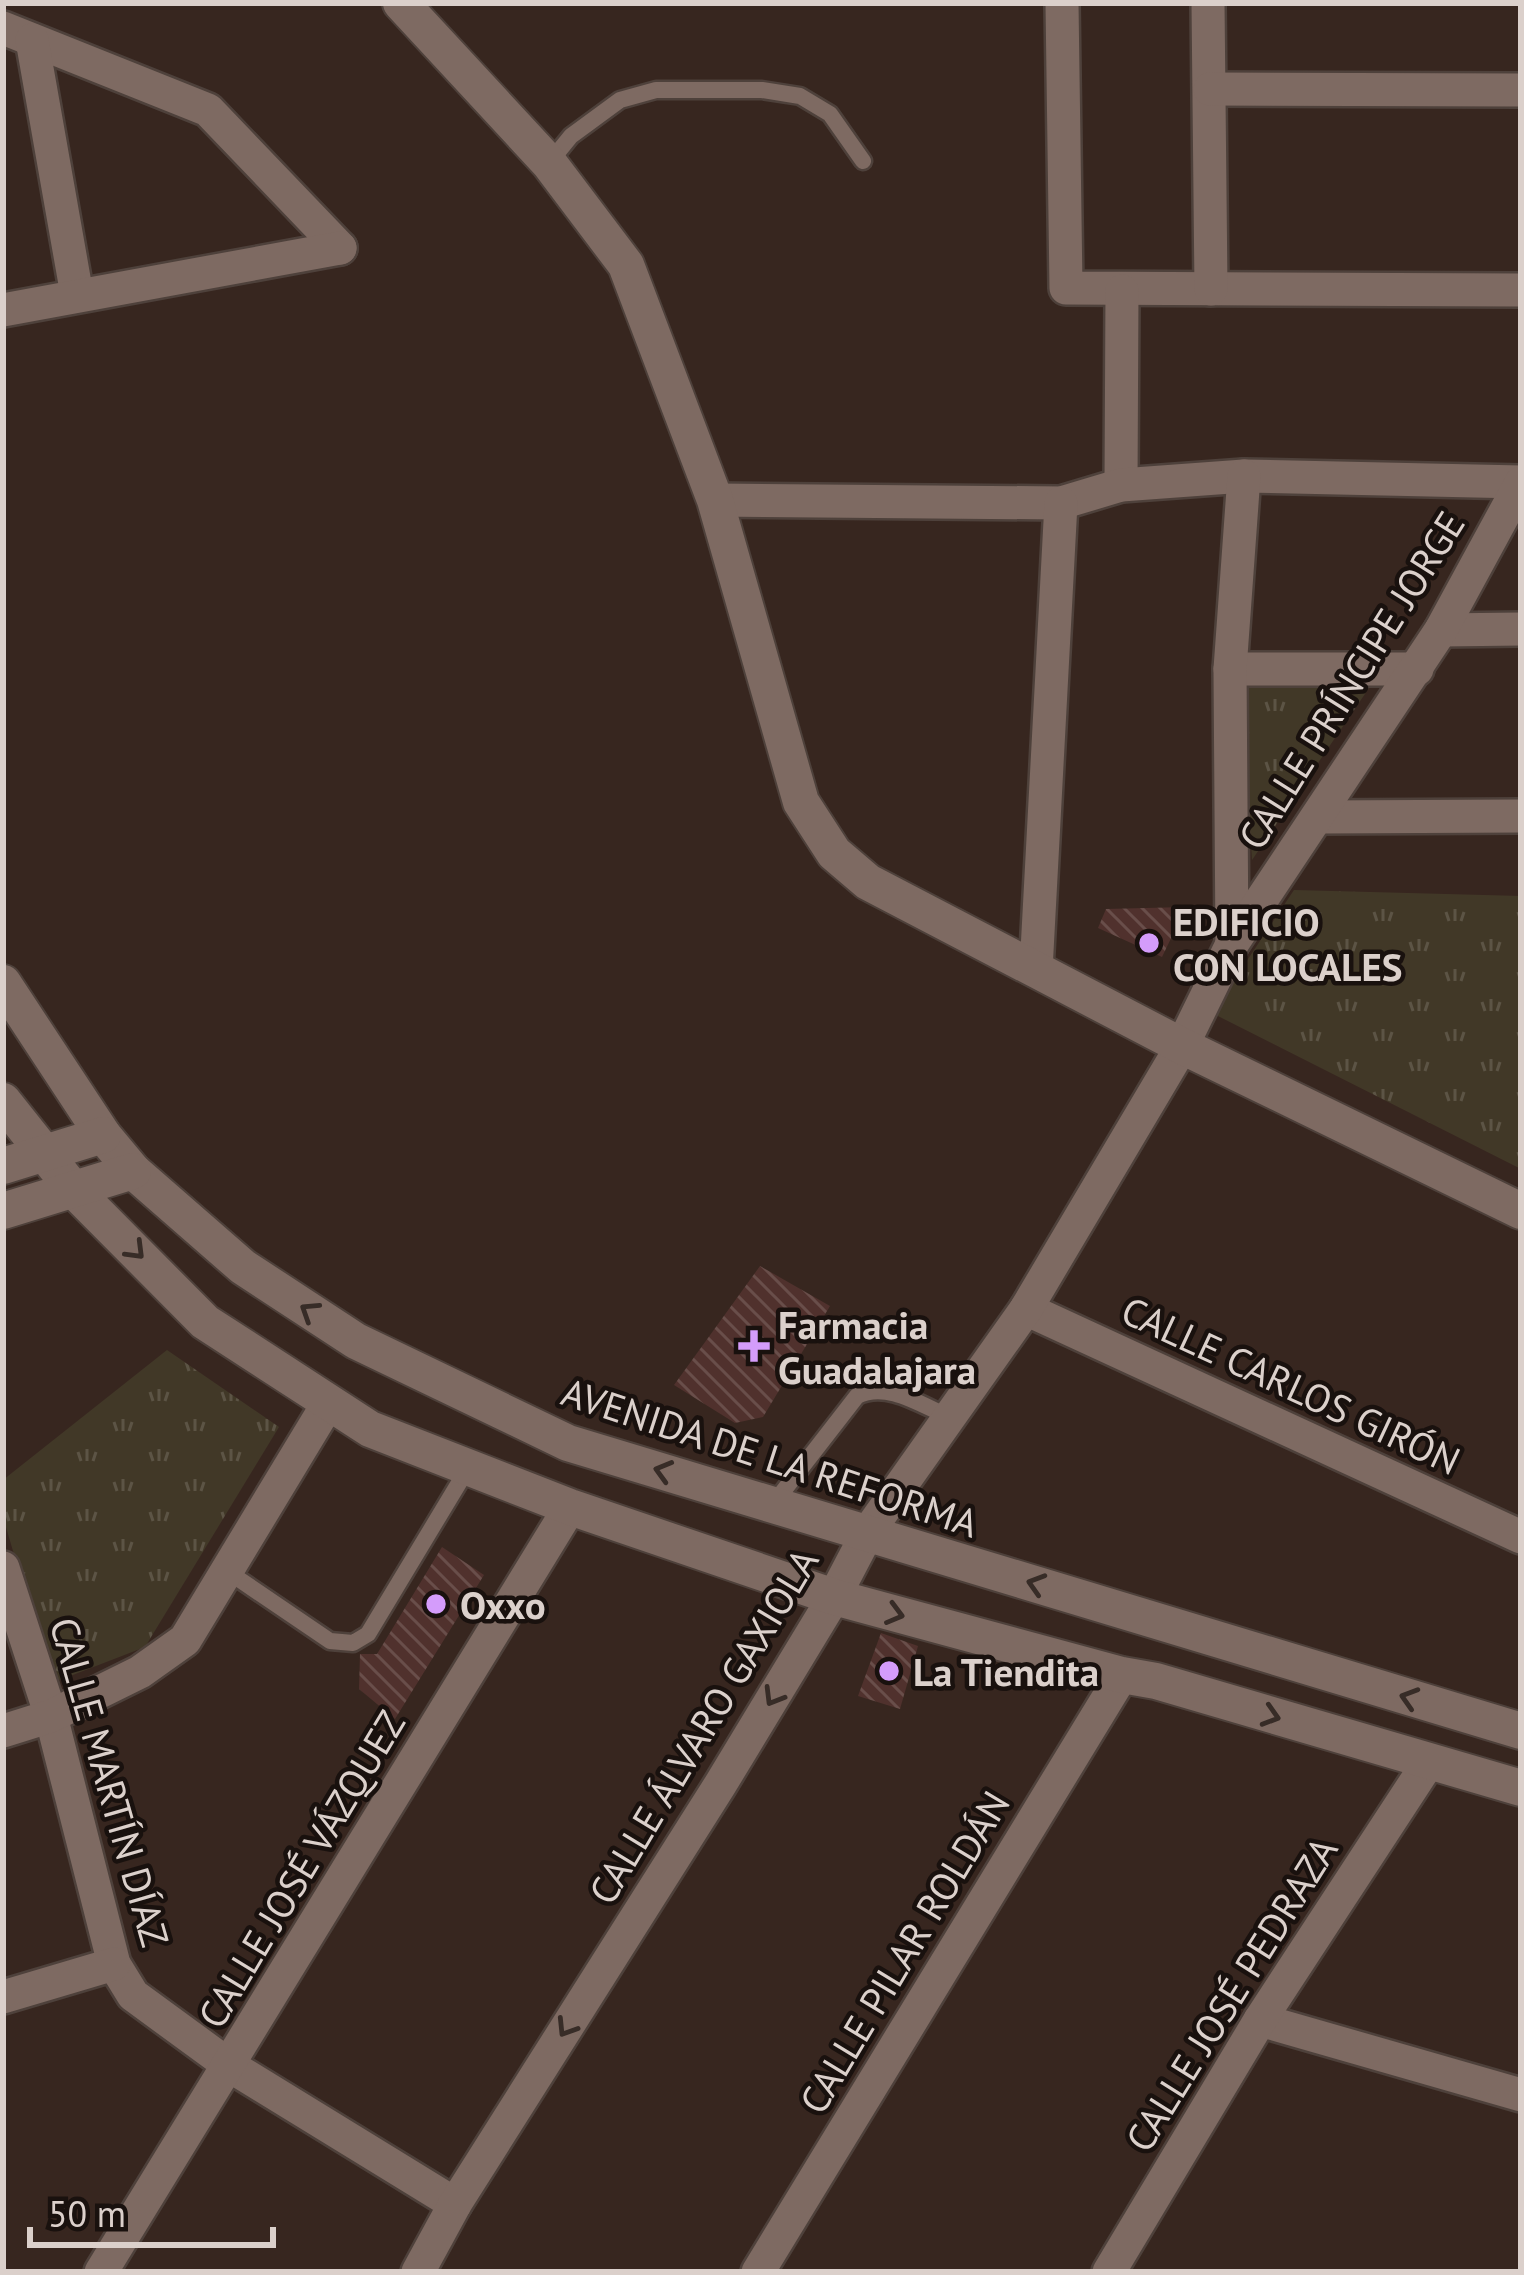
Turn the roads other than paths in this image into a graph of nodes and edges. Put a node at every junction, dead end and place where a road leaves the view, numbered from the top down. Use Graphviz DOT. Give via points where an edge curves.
graph roads {
  1 [pos="401,3"];
  2 [pos="1062,3"];
  3 [pos="1208,3"];
  4 [pos="18,34"];
  5 [pos="1210,89"];
  6 [pos="1521,90"];
  7 [pos="863,161"];
  8 [pos="549,163"];
  9 [pos="1211,289"];
  10 [pos="1521,290"];
  11 [pos="1122,291"];
  12 [pos="77,296"];
  13 [pos="3,310"];
  14 [pos="1244,476"];
  15 [pos="1521,483"];
  16 [pos="1120,485"];
  17 [pos="715,500"];
  18 [pos="1061,503"];
  19 [pos="1521,629"];
  20 [pos="1441,630"];
  21 [pos="1231,669"];
  22 [pos="1417,669"];
  23 [pos="1521,816"];
  24 [pos="1319,817"];
  25 [pos="1232,944"];
  26 [pos="1036,970"];
  27 [pos="3,982"];
  28 [pos="1182,1046"];
  29 [pos="3,1101"];
  30 [pos="103,1135"];
  31 [pos="44,1154"];
  32 [pos="3,1166"];
  33 [pos="133,1171"];
  34 [pos="74,1189"];
  35 [pos="1521,1210"];
  36 [pos="3,1211"];
  37 [pos="1026,1309"];
  38 [pos="329,1402"];
  39 [pos="949,1417"];
  40 [pos="469,1467"];
  41 [pos="774,1503"];
  42 [pos="570,1507"];
  43 [pos="868,1532"];
  44 [pos="1521,1537"];
  45 [pos="3,1568"];
  46 [pos="227,1571"];
  47 [pos="834,1597"];
  48 [pos="1122,1676"];
  49 [pos="50,1716"];
  50 [pos="3,1731"];
  51 [pos="1521,1731"];
  52 [pos="1428,1763"];
  53 [pos="1521,1788"];
  54 [pos="114,1964"];
  55 [pos="3,1997"];
  56 [pos="1260,2020"];
  57 [pos="230,2066"];
  58 [pos="1521,2095"];
  59 [pos="454,2204"];
  60 [pos="101,2272"];
  61 [pos="418,2272"];
  62 [pos="758,2272"];
  63 [pos="1109,2272"];
  1 -- 8 [label="main road"];
  2 -- 11 [label="street" via="1066,289"];
  3 -- 5 [label="street"];
  4 -- 12 [label="street"];
  4 -- 12 [label="street" via="208,110 340,248"];
  5 -- 6 [label="street"];
  5 -- 9 [label="street"];
  7 -- 8 [label="lane" via="830,115 800,96 656,90 620,100"];
  8 -- 17 [label="main road" via="626,265"];
  9 -- 10 [label="street"];
  9 -- 11 [label="street"];
  11 -- 16 [label="street"];
  12 -- 13 [label="street"];
  14 -- 15 [label="street"];
  14 -- 16 [label="street"];
  14 -- 21 [label="street"];
  15 -- 20 [label="street, CALLE PRÍNCIPE JORGE"];
  16 -- 18 [label="street"];
  17 -- 18 [label="street"];
  17 -- 26 [label="main road" via="801,802 834,853 868,882"];
  18 -- 26 [label="street"];
  19 -- 20 [label="street"];
  20 -- 22 [label="street, CALLE PRÍNCIPE JORGE"];
  21 -- 22 [label="street"];
  21 -- 25 [label="street"];
  22 -- 24 [label="street, CALLE PRÍNCIPE JORGE"];
  23 -- 24 [label="street"];
  24 -- 25 [label="street, CALLE PRÍNCIPE JORGE"];
  25 -- 28 [label="street, CALLE PRÍNCIPE JORGE"];
  26 -- 28 [label="main road"];
  27 -- 30 [label="main road, AVENIDA DE LA REFORMA"];
  28 -- 35 [label="main road"];
  28 -- 37 [label="street, CALLE ÁLVARO GAXIOLA"];
  29 -- 31 [label="main road"];
  30 -- 31 [label="main road"];
  30 -- 33 [label="main road, AVENIDA DE LA REFORMA"];
  31 -- 32 [label="main road"];
  31 -- 34 [label="main road"];
  33 -- 34 [label="main road"];
  41 -- 33 [label="main road, AVENIDA DE LA REFORMA, one-way" via="568,1443 356,1342 243,1267"];
  34 -- 36 [label="main road"];
  34 -- 38 [label="main road, one-way" via="205,1322"];
  37 -- 39 [label="street, CALLE ÁLVARO GAXIOLA"];
  37 -- 44 [label="street, CALLE CARLOS GIRÓN"];
  38 -- 40 [label="main road" via="370,1429"];
  38 -- 46 [label="street"];
  39 -- 41 [label="lane" via="890,1392 857,1396"];
  39 -- 43 [label="street, CALLE ÁLVARO GAXIOLA"];
  40 -- 42 [label="main road"];
  40 -- 46 [label="lane" via="368,1634 352,1642 330,1641"];
  41 -- 43 [label="main road, AVENIDA DE LA REFORMA"];
  42 -- 47 [label="main road"];
  42 -- 57 [label="street, CALLE JOSÉ VÁZQUEZ"];
  43 -- 47 [label="street, CALLE ÁLVARO GAXIOLA"];
  51 -- 43 [label="main road, AVENIDA DE LA REFORMA, one-way"];
  45 -- 49 [label="street, CALLE MARTÍN DÍAZ"];
  46 -- 49 [label="street" via="185,1640"];
  47 -- 48 [label="main road, one-way"];
  47 -- 59 [label="street, CALLE ÁLVARO GAXIOLA, one-way"];
  48 -- 52 [label="main road, one-way"];
  48 -- 62 [label="street, CALLE PILAR ROLDÁN"];
  49 -- 50 [label="street"];
  49 -- 54 [label="street, CALLE MARTÍN DÍAZ"];
  52 -- 53 [label="main road"];
  52 -- 56 [label="street, CALLE JOSÉ PEDRAZA"];
  54 -- 55 [label="street"];
  54 -- 57 [label="street, CALLE MARTÍN DÍAZ" via="133,1995"];
  56 -- 58 [label="street"];
  56 -- 63 [label="street, CALLE JOSÉ PEDRAZA"];
  57 -- 59 [label="street, CALLE MARTÍN DÍAZ"];
  57 -- 60 [label="street, CALLE JOSÉ VÁZQUEZ"];
  59 -- 61 [label="street, CALLE ÁLVARO GAXIOLA"];
}
